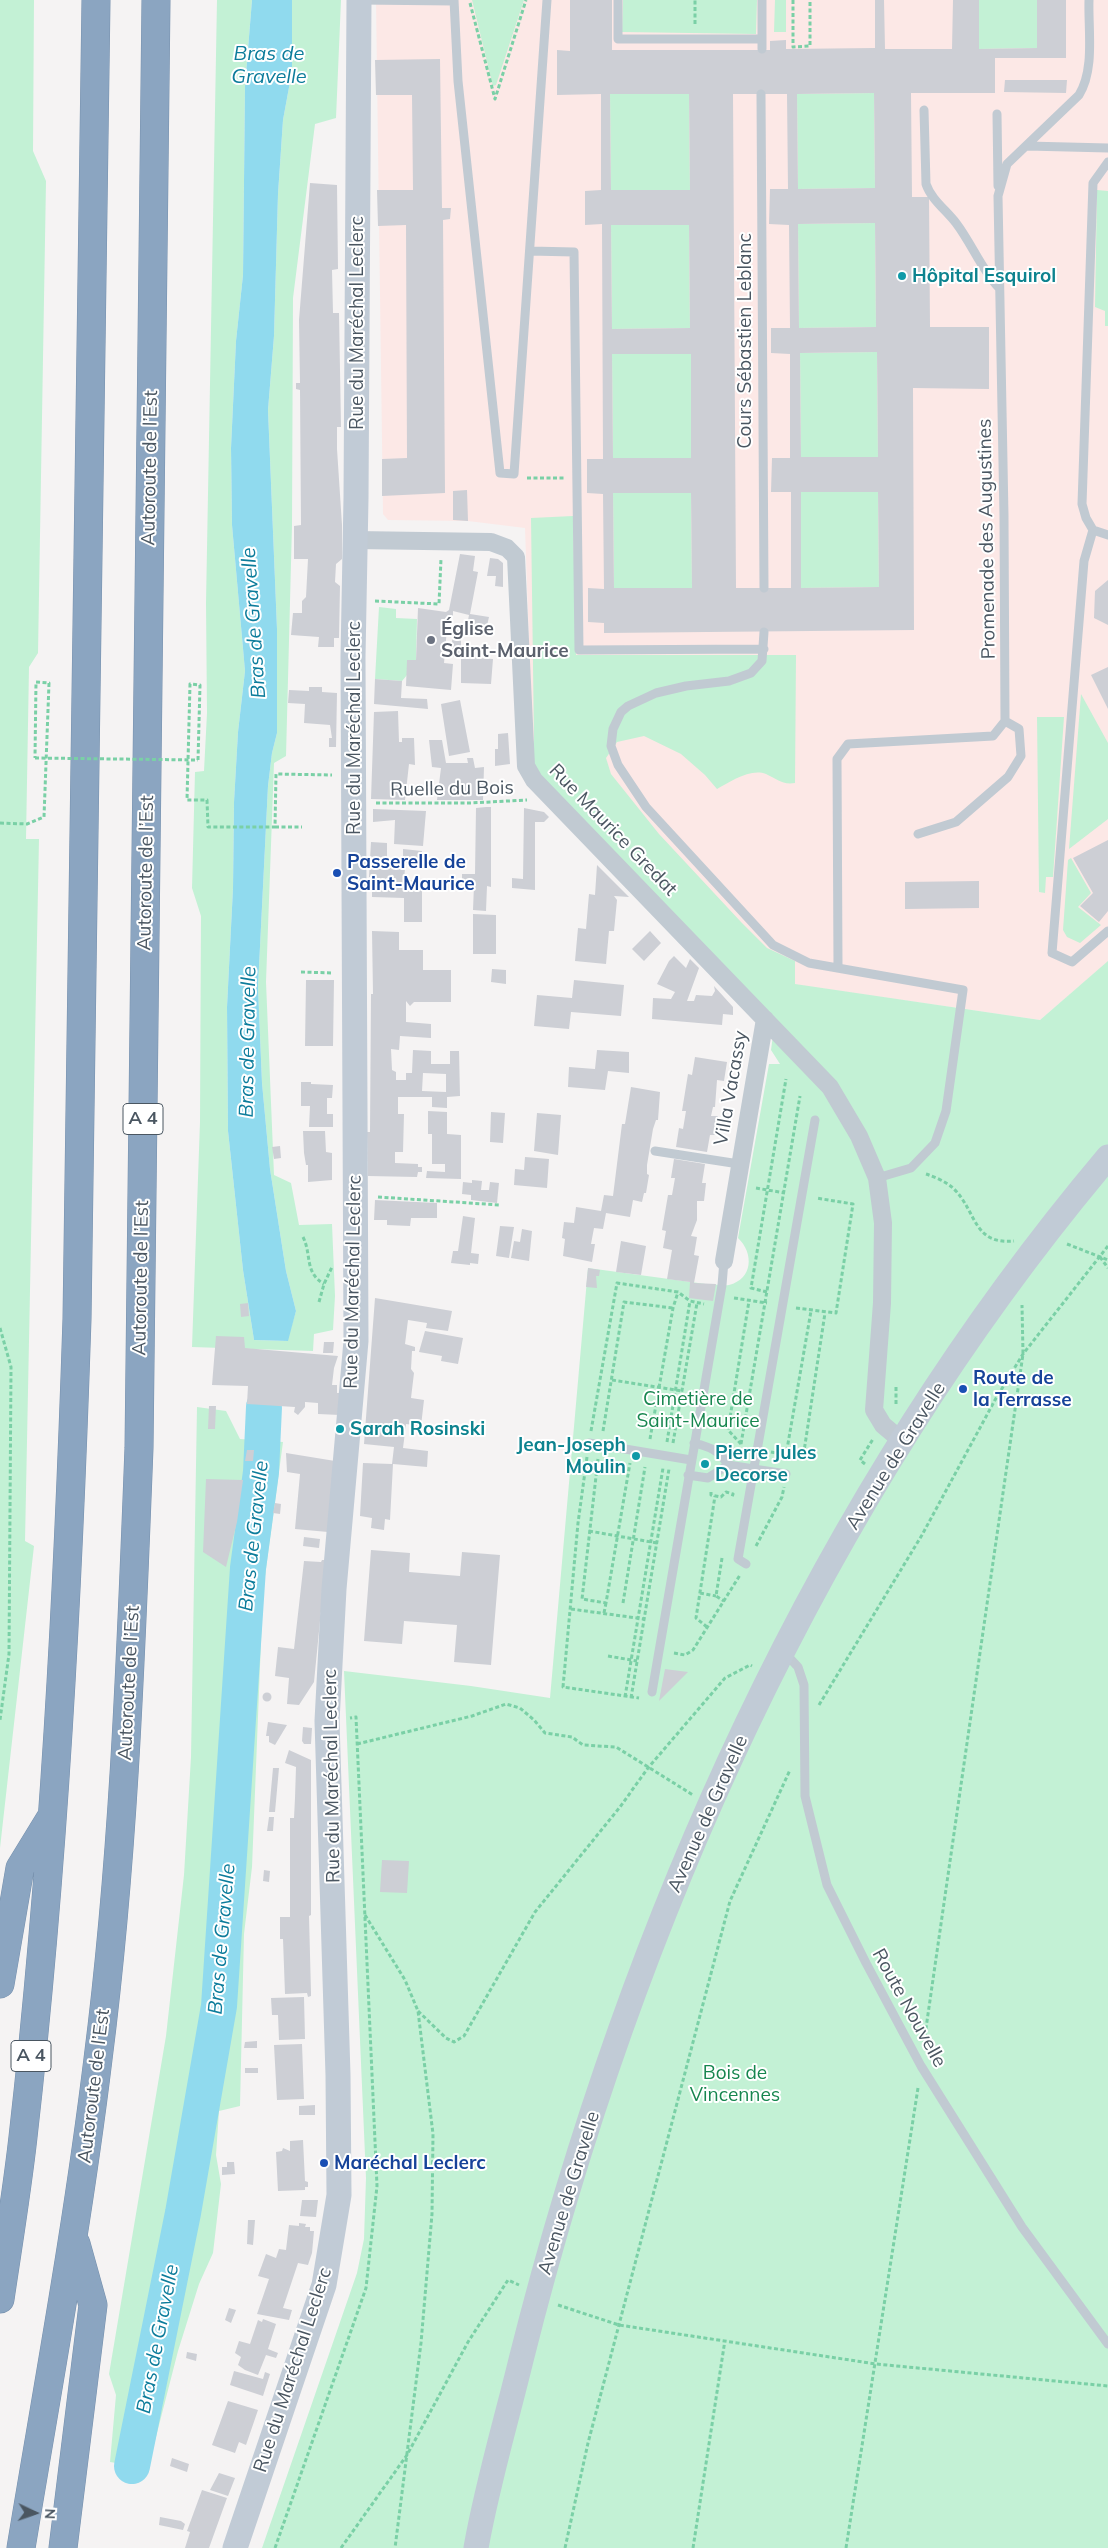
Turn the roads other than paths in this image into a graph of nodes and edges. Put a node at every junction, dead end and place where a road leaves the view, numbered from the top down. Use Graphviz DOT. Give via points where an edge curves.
graph roads {
  1 [pos="96,0"];
  2 [pos="156,0"];
  3 [pos="359,0"];
  4 [pos="454,0"];
  5 [pos="548,0"];
  6 [pos="618,0"];
  7 [pos="762,0"];
  8 [pos="1089,0"];
  9 [pos="761,39"];
  10 [pos="762,49"];
  11 [pos="761,94"];
  12 [pos="924,110"];
  13 [pos="997,114"];
  14 [pos="1027,146"];
  15 [pos="1108,148"];
  16 [pos="1108,162"];
  17 [pos="998,196"];
  18 [pos="530,251"];
  19 [pos="1000,288"];
  20 [pos="1093,530"];
  21 [pos="1108,535"];
  22 [pos="356,540"];
  23 [pos="764,588"];
  24 [pos="764,632"];
  25 [pos="764,649"];
  26 [pos="1005,721"];
  27 [pos="918,834"];
  28 [pos="1108,931"];
  29 [pos="838,967"];
  30 [pos="765,1019"];
  31 [pos="815,1120"];
  32 [pos="655,1151"];
  33 [pos="1108,1157"];
  34 [pos="739,1164"];
  35 [pos="877,1178"];
  36 [pos="724,1261"];
  37 [pos="902,1441"];
  38 [pos="589,1443"];
  39 [pos="694,1443"];
  40 [pos="691,1460"];
  41 [pos="728,1465"];
  42 [pos="753,1469"];
  43 [pos="786,1474"];
  44 [pos="688,1475"];
  45 [pos="746,1564"];
  46 [pos="782,1650"];
  47 [pos="652,1692"];
  48 [pos="53,1813"];
  49 [pos="0,1984"];
  50 [pos="74,2236"];
  51 [pos="0,2299"];
  52 [pos="1108,2344"];
  53 [pos="21,2548"];
  54 [pos="63,2548"];
  55 [pos="235,2548"];
  56 [pos="476,2548"];
  1 -- 48 [label="highway, A 4" via="77,1319 70,1535"];
  2 -- 50 [label="highway, Autoroute de l’Est / A 4" via="139,1448 130,1685 114,1902 99,2057"];
  3 -- 4 [label="lane"];
  3 -- 22 [label="street, Rue du Maréchal Leclerc"];
  4 -- 18 [label="lane" via="458,81 500,473 514,474"];
  5 -- 18 [label="lane"];
  6 -- 9 [label="lane" via="618,39"];
  7 -- 9 [label="lane"];
  8 -- 14 [label="lane, Promenade des Augustines" via="1085,85 1079,95"];
  9 -- 10 [label="lane"];
  11 -- 23 [label="lane, Cours Sébastien Leblanc"];
  12 -- 19 [label="lane" via="929,194 957,224 987,275"];
  13 -- 17 [label="lane"];
  14 -- 15 [label="lane"];
  14 -- 17 [label="lane, Promenade des Augustines" via="1007,164"];
  16 -- 20 [label="lane" via="1093,183 1082,504"];
  17 -- 19 [label="lane, Promenade des Augustines"];
  18 -- 25 [label="lane" via="574,252 579,650"];
  19 -- 26 [label="lane, Promenade des Augustines"];
  20 -- 21 [label="lane"];
  20 -- 28 [label="lane" via="1084,561 1052,953 1072,962"];
  22 -- 30 [label="street, Rue Maurice Gredat" via="499,543 516,557 526,766 534,780"];
  22 -- 55 [label="street, Rue du Maréchal Leclerc" via="353,775 356,1341 334,1589 327,1721 339,2195 324,2286"];
  24 -- 25 [label="lane"];
  25 -- 29 [label="lane" via="756,669 743,677 663,692 628,706 616,720 611,746 618,765 646,807 773,945 809,963"];
  26 -- 27 [label="lane" via="1019,729 1021,756 1008,777 956,822"];
  26 -- 29 [label="lane" via="993,736 848,744 837,759"];
  29 -- 35 [label="lane" via="963,990 946,1111 934,1143 911,1168"];
  30 -- 34 [label="street, Villa Vacassy"];
  30 -- 35 [label="street" via="830,1087 859,1136"];
  31 -- 42 [label="lane" via="759,1450"];
  32 -- 34 [label="lane, Villa Vacassy"];
  33 -- 37 [label="street, Avenue de Gravelle" via="1000,1297"];
  34 -- 36 [label="street, Villa Vacassy"];
  35 -- 37 [label="street" via="884,1261 874,1410 883,1425"];
  36 -- 39 [label="lane"];
  37 -- 46 [label="street, Avenue de Gravelle"];
  38 -- 40 [label="lane"];
  39 -- 40 [label="lane"];
  39 -- 41 [label="lane" via="713,1448 722,1454"];
  40 -- 44 [label="lane"];
  41 -- 42 [label="lane"];
  41 -- 44 [label="lane" via="708,1478"];
  42 -- 43 [label="lane"];
  42 -- 45 [label="lane" via="738,1560"];
  44 -- 47 [label="lane"];
  46 -- 52 [label="lane, Route Nouvelle" via="798,1667 804,1685 805,1796 827,1885 921,2066 1022,2227"];
  46 -- 56 [label="street, Avenue de Gravelle" via="710,1804 654,1937 564,2201 552,2301"];
  48 -- 49 [label="highway" via="20,1868"];
  48 -- 51 [label="highway, A 4" via="23,2138"];
  50 -- 53 [label="highway, Autoroute de l’Est / A 4"];
  50 -- 54 [label="highway" via="93,2305"];
}
